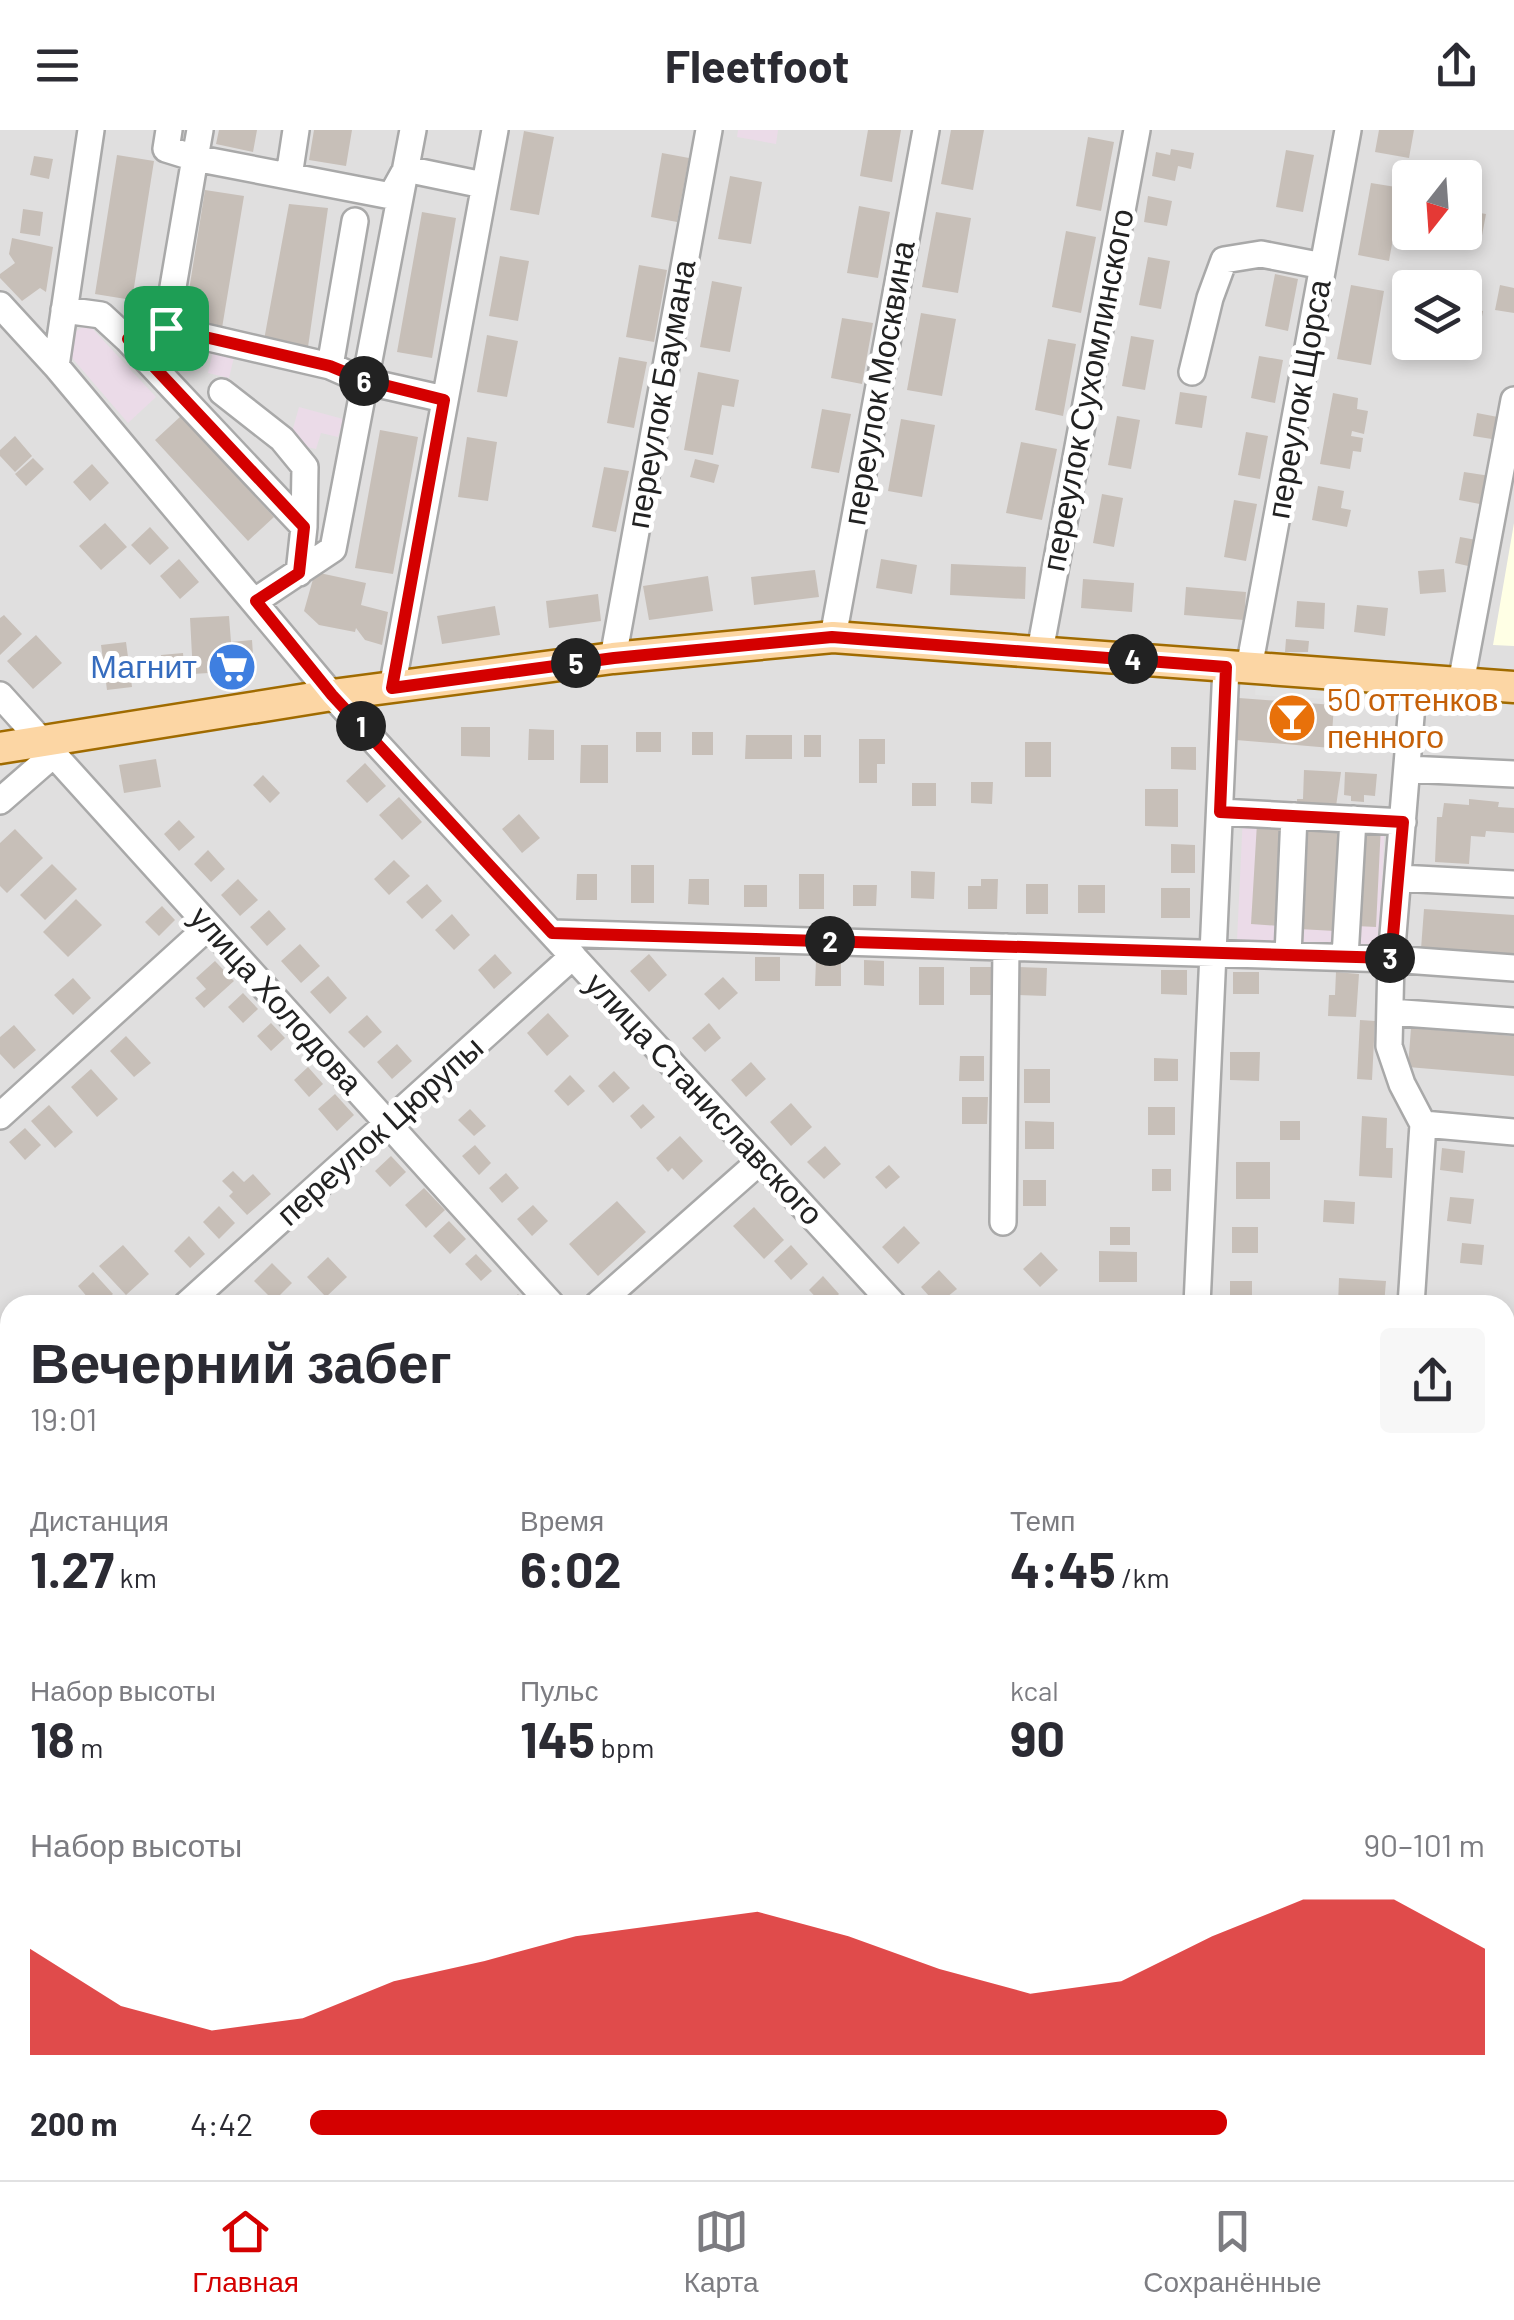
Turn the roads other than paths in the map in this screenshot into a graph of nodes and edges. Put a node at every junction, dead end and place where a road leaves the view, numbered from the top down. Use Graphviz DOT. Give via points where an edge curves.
graph roads {
  1 [pos="91,130"];
  2 [pos="169,130"];
  3 [pos="200,130"];
  4 [pos="296,130"];
  5 [pos="412,130"];
  6 [pos="495,130"];
  7 [pos="709,130"];
  8 [pos="926,130"];
  9 [pos="1137,130"];
  10 [pos="1348,130"];
  11 [pos="194,158"];
  12 [pos="406,169"];
  13 [pos="289,176"];
  14 [pos="483,185"];
  15 [pos="355,221"];
  16 [pos="1323,266"];
  17 [pos="0,305"];
  18 [pos="64,310"];
  19 [pos="166,328"];
  20 [pos="128,339"];
  21 [pos="56,366"];
  22 [pos="330,366"];
  23 [pos="1192,372"];
  24 [pos="364,380"];
  25 [pos="222,392"];
  26 [pos="444,400"];
  27 [pos="1514,400"];
  28 [pos="304,527"];
  29 [pos="299,573"];
  30 [pos="256,601"];
  31 [pos="832,637"];
  32 [pos="1040,651"];
  33 [pos="614,658"];
  34 [pos="1238,668"];
  35 [pos="1414,680"];
  36 [pos="1461,683"];
  37 [pos="1514,687"];
  38 [pos="392,688"];
  39 [pos="0,695"];
  40 [pos="332,695"];
  41 [pos="0,748"];
  42 [pos="48,748"];
  43 [pos="1407,769"];
  44 [pos="1514,774"];
  45 [pos="0,801"];
  46 [pos="1220,812"];
  47 [pos="1294,816"];
  48 [pos="1353,819"];
  49 [pos="1403,822"];
  50 [pos="1399,878"];
  51 [pos="1514,884"];
  52 [pos="209,926"];
  53 [pos="552,933"];
  54 [pos="1006,946"];
  55 [pos="1215,953"];
  56 [pos="1288,955"];
  57 [pos="573,956"];
  58 [pos="1345,957"];
  59 [pos="1391,958"];
  60 [pos="1514,968"];
  61 [pos="1390,1012"];
  62 [pos="1514,1021"];
  63 [pos="0,1116"];
  64 [pos="388,1124"];
  65 [pos="1422,1124"];
  66 [pos="1514,1132"];
  67 [pos="760,1160"];
  68 [pos="1003,1222"];
  69 [pos="197,1295"];
  70 [pos="543,1295"];
  71 [pos="608,1295"];
  72 [pos="885,1295"];
  73 [pos="1198,1295"];
  74 [pos="1412,1295"];
  1 -- 18 [label="street"];
  2 -- 11 [label="street" via="166,149"];
  3 -- 11 [label="street"];
  4 -- 13 [label="street"];
  5 -- 12 [label="street"];
  6 -- 14 [label="street"];
  7 -- 33 [label="street, переулок Баумана"];
  8 -- 31 [label="street, переулок Москвина"];
  9 -- 32 [label="street, переулок Сухомлинского"];
  10 -- 16 [label="street, переулок Щорса"];
  11 -- 13 [label="street"];
  11 -- 19 [label="street"];
  12 -- 13 [label="street" via="391,196"];
  12 -- 14 [label="street"];
  12 -- 24 [label="street"];
  14 -- 26 [label="street"];
  15 -- 22 [label="street"];
  16 -- 23 [label="street" via="1261,254 1224,260"];
  16 -- 34 [label="street, переулок Щорса"];
  17 -- 21 [label="street, улица Станиславского"];
  18 -- 20 [label="street" via="101,315"];
  18 -- 21 [label="street"];
  19 -- 20 [label="street"];
  19 -- 22 [label="street"];
  20 -- 28 [label="street"];
  21 -- 30 [label="street, улица Станиславского"];
  22 -- 24 [label="street"];
  24 -- 26 [label="street"];
  24 -- 29 [label="street" via="333,550"];
  25 -- 28 [label="street" via="305,467"];
  26 -- 38 [label="street"];
  27 -- 36 [label="street"];
  28 -- 29 [label="street"];
  29 -- 30 [label="street"];
  30 -- 40 [label="street, улица Станиславского"];
  31 -- 32 [label="main road"];
  31 -- 33 [label="main road"];
  32 -- 34 [label="main road"];
  33 -- 38 [label="main road"];
  34 -- 35 [label="main road"];
  34 -- 46 [label="street, переулок Щорса"];
  35 -- 36 [label="main road"];
  35 -- 43 [label="street"];
  36 -- 37 [label="main road"];
  38 -- 40 [label="main road"];
  39 -- 42 [label="street, улица Холодова"];
  40 -- 42 [label="main road"];
  40 -- 53 [label="street, улица Станиславского"];
  41 -- 42 [label="main road"];
  42 -- 45 [label="street"];
  42 -- 52 [label="street, улица Холодова"];
  43 -- 44 [label="street"];
  43 -- 49 [label="street"];
  46 -- 47 [label="street"];
  46 -- 55 [label="street, переулок Щорса"];
  47 -- 48 [label="street"];
  47 -- 56 [label="street"];
  48 -- 49 [label="street"];
  48 -- 58 [label="street"];
  49 -- 50 [label="street"];
  50 -- 51 [label="street"];
  50 -- 59 [label="street"];
  52 -- 63 [label="street"];
  52 -- 64 [label="street, улица Холодова"];
  53 -- 54 [label="street"];
  53 -- 57 [label="street, улица Станиславского"];
  54 -- 55 [label="street"];
  54 -- 68 [label="street"];
  55 -- 56 [label="street"];
  55 -- 73 [label="street, переулок Щорса"];
  56 -- 58 [label="street"];
  57 -- 64 [label="street, переулок Цюрупы"];
  57 -- 67 [label="street, улица Станиславского"];
  58 -- 59 [label="street"];
  59 -- 60 [label="street"];
  59 -- 61 [label="street"];
  61 -- 62 [label="street"];
  61 -- 65 [label="street" via="1389,1046"];
  64 -- 69 [label="street, переулок Цюрупы"];
  64 -- 70 [label="street, улица Холодова"];
  65 -- 66 [label="street"];
  65 -- 74 [label="street"];
  67 -- 71 [label="street"];
  67 -- 72 [label="street, улица Станиславского"];
}
